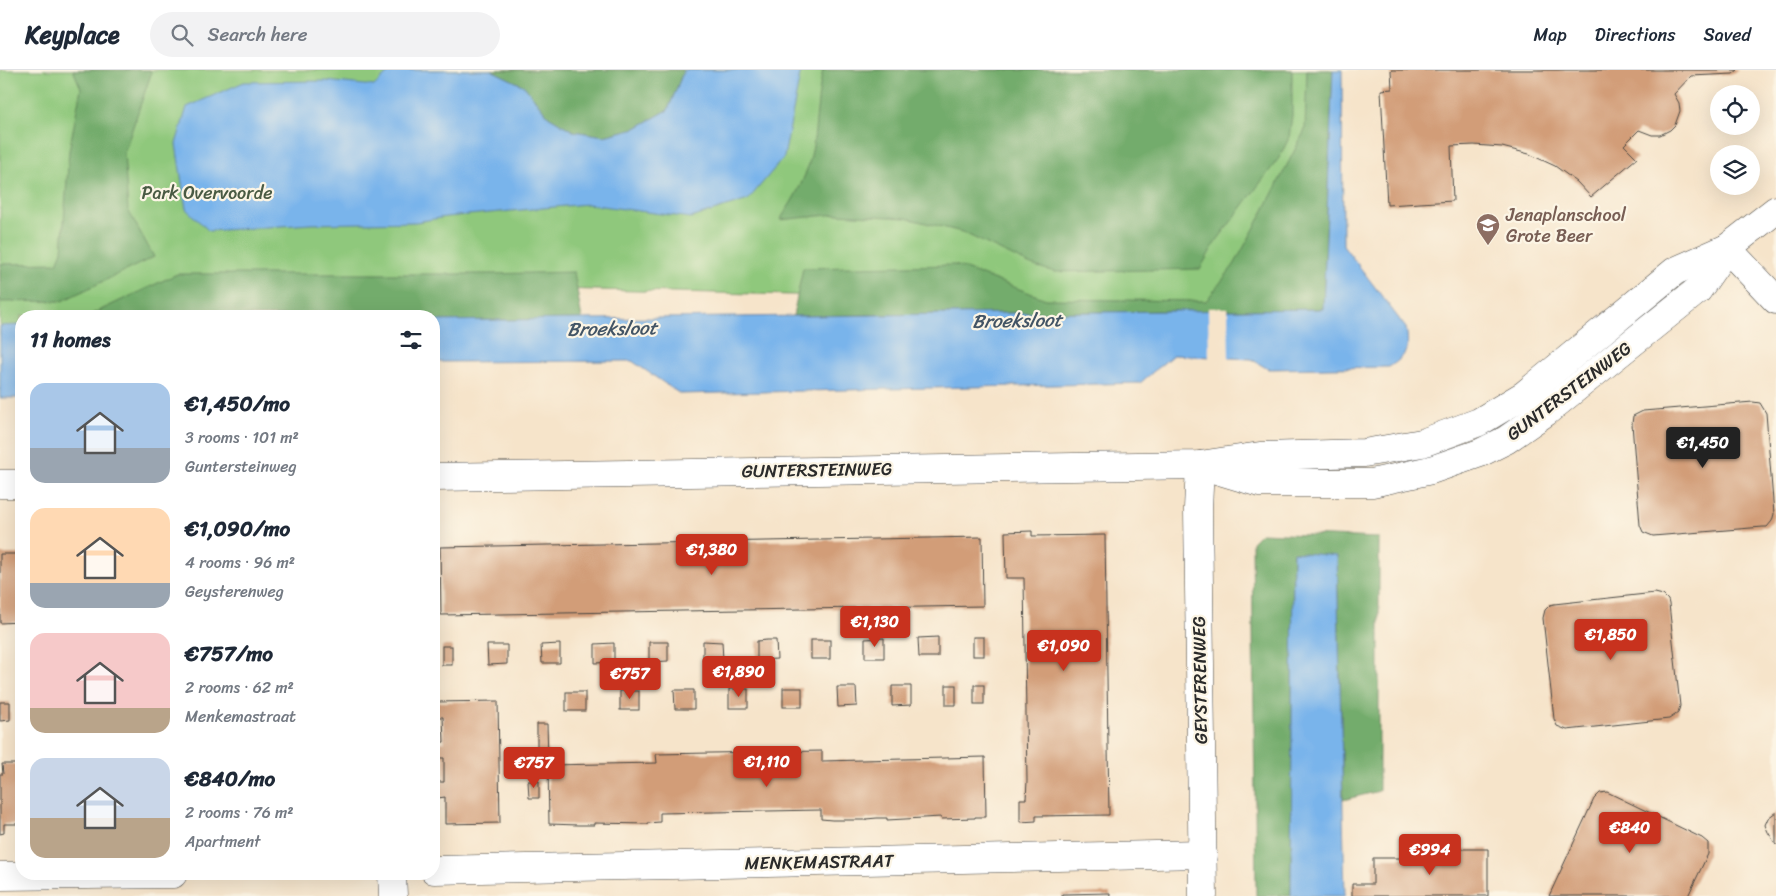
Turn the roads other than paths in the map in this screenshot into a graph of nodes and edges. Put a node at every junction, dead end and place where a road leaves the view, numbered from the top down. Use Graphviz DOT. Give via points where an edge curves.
graph roads {
  1 [pos="1776,210"];
  2 [pos="1727,248"];
  3 [pos="1776,300"];
  4 [pos="1200,465"];
  5 [pos="440,477"];
  6 [pos="0,484"];
  7 [pos="15,484"];
  8 [pos="1203,854"];
  9 [pos="440,870"];
  10 [pos="0,876"];
  11 [pos="15,876"];
  12 [pos="392,880"];
  13 [pos="393,896"];
  14 [pos="1203,896"];
  1 -- 2 [label="street, GUNTERSTEINWEG"];
  2 -- 3 [label="street"];
  2 -- 4 [label="street, GUNTERSTEINWEG" via="1698,290 1546,412 1506,440 1480,453 1431,470 1372,483 1260,483"];
  4 -- 5 [label="street, GUNTERSTEINWEG"];
  4 -- 8 [label="street, GEYSTERENWEG"];
  6 -- 7 [label="street"];
  8 -- 9 [label="street, MENKEMASTRAAT"];
  8 -- 14 [label="street, GEYSTERENWEG"];
  10 -- 11 [label="street"];
  12 -- 13 [label="street"];
}
